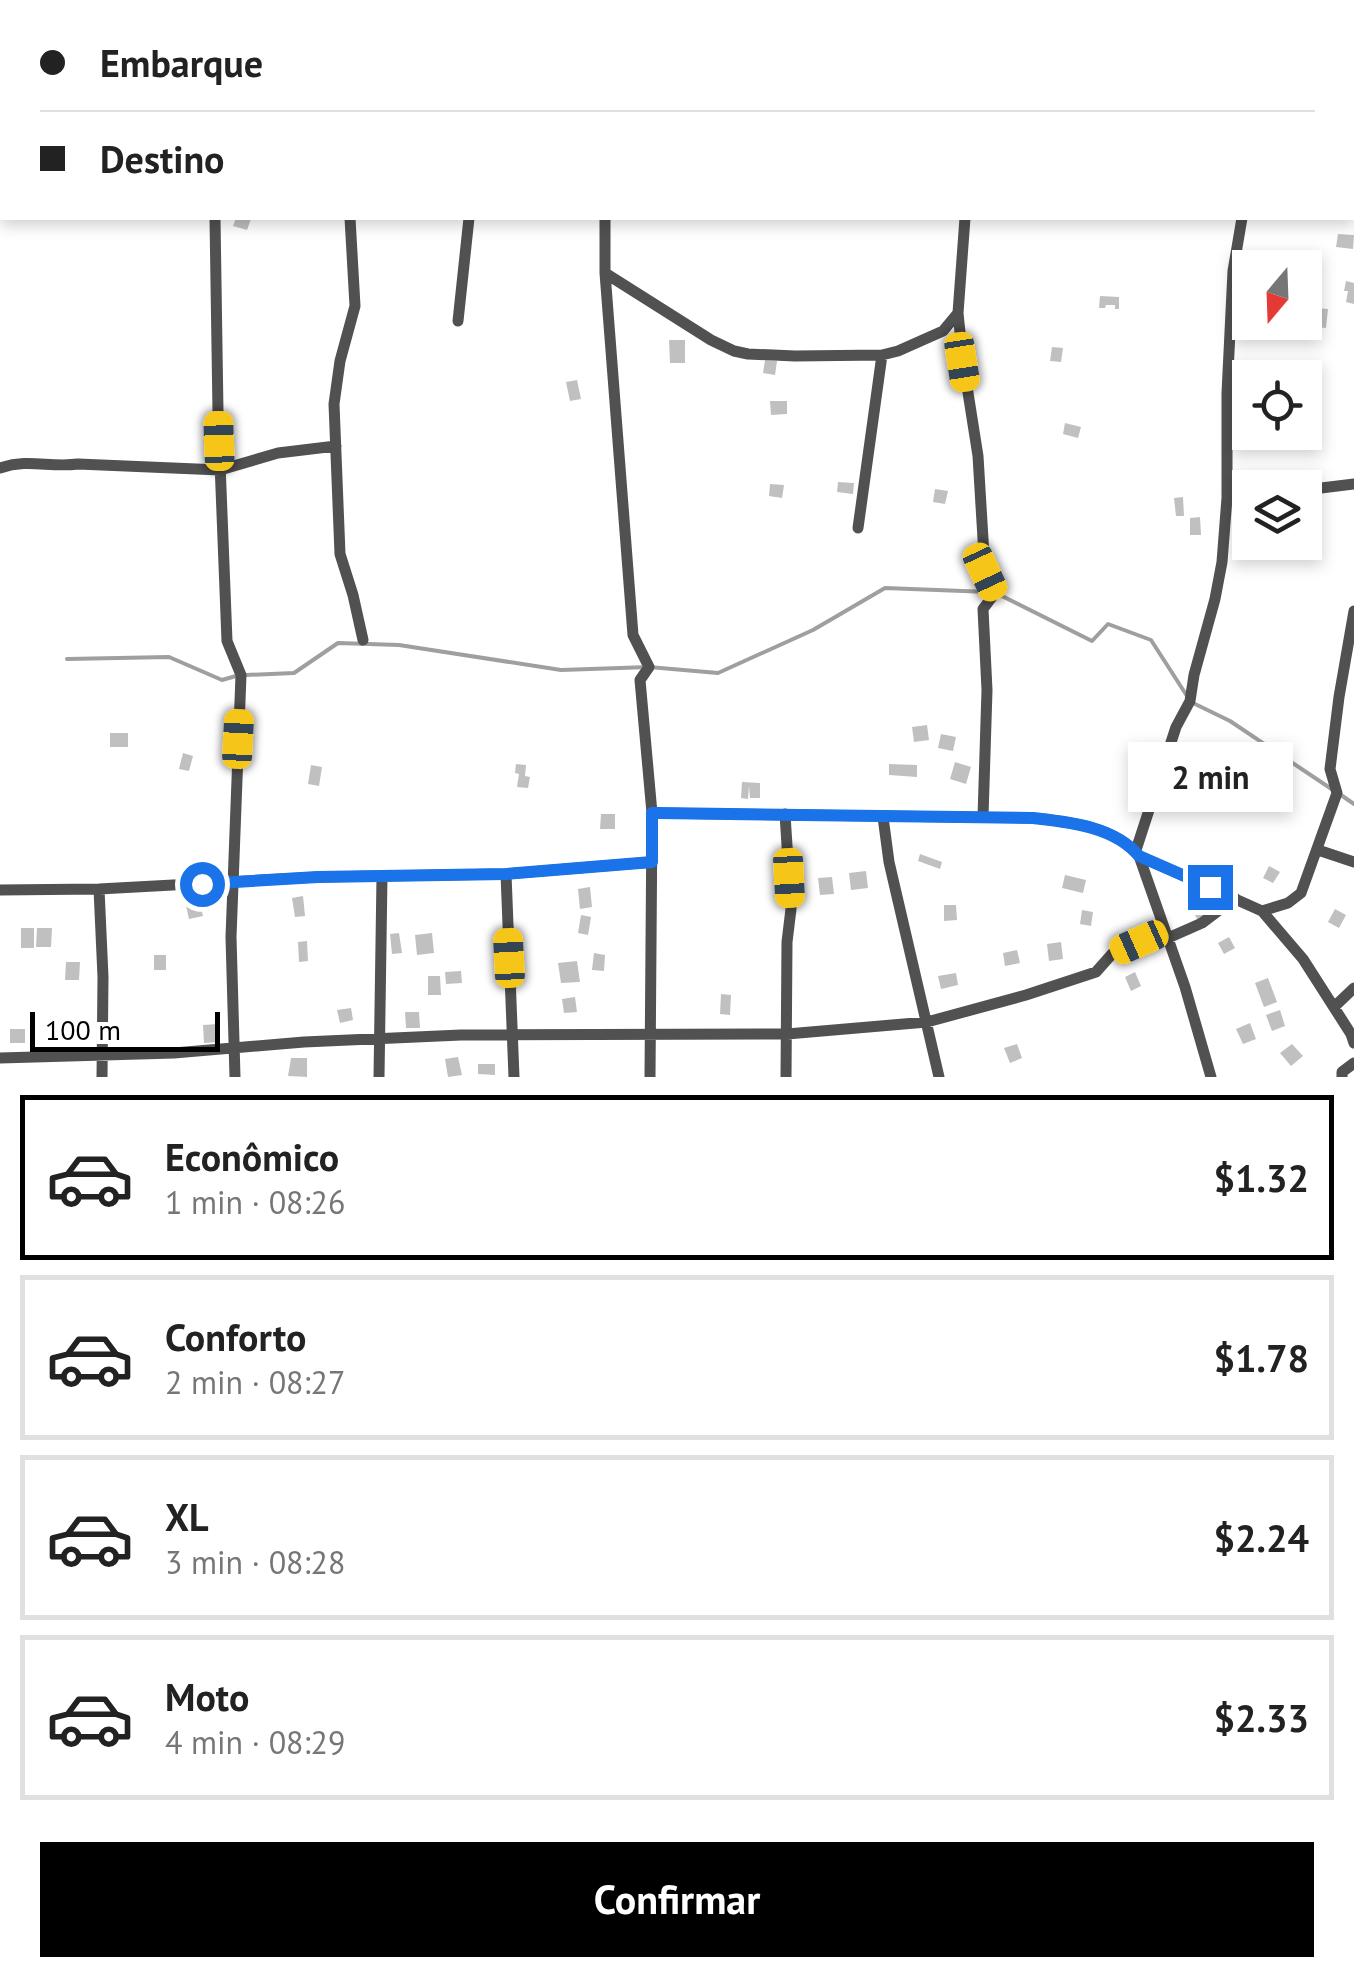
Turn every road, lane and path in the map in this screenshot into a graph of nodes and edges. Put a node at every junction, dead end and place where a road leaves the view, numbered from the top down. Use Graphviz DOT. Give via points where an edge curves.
graph roads {
  1 [pos="214,220"];
  2 [pos="350,220"];
  3 [pos="469,220"];
  4 [pos="605,220"];
  5 [pos="965,220"];
  6 [pos="1242,220"];
  7 [pos="605,273"];
  8 [pos="958,313"];
  9 [pos="458,320"];
  10 [pos="882,355"];
  11 [pos="336,446"];
  12 [pos="0,468"];
  13 [pos="220,470"];
  14 [pos="1354,484"];
  15 [pos="1322,488"];
  16 [pos="1227,498"];
  17 [pos="1232,498"];
  18 [pos="858,528"];
  19 [pos="1354,610"];
  20 [pos="362,640"];
  21 [pos="652,813"];
  22 [pos="785,814"];
  23 [pos="883,817"];
  24 [pos="983,817"];
  25 [pos="1318,850"];
  26 [pos="1138,853"];
  27 [pos="652,862"];
  28 [pos="1354,862"];
  29 [pos="506,874"];
  30 [pos="382,876"];
  31 [pos="232,882"];
  32 [pos="99,889"];
  33 [pos="0,890"];
  34 [pos="1236,898"];
  35 [pos="1262,911"];
  36 [pos="1167,934"];
  37 [pos="1354,988"];
  38 [pos="1334,1007"];
  39 [pos="927,1022"];
  40 [pos="512,1034"];
  41 [pos="650,1034"];
  42 [pos="786,1034"];
  43 [pos="379,1039"];
  44 [pos="1354,1043"];
  45 [pos="234,1049"];
  46 [pos="101,1055"];
  47 [pos="0,1058"];
  48 [pos="1354,1063"];
  49 [pos="102,1077"];
  50 [pos="235,1077"];
  51 [pos="379,1077"];
  52 [pos="514,1077"];
  53 [pos="650,1077"];
  54 [pos="786,1077"];
  55 [pos="939,1077"];
  56 [pos="1211,1077"];
  57 [pos="1342,1077"];
  1 -- 13 [label="street"];
  2 -- 11 [label="street" via="355,306 334,404"];
  3 -- 9 [label="street"];
  4 -- 7 [label="street"];
  5 -- 8 [label="street"];
  6 -- 16 [label="street" via="1232,289"];
  7 -- 10 [label="street" via="734,351"];
  7 -- 21 [label="street" via="633,635 649,667 640,680"];
  8 -- 10 [label="street" via="943,331"];
  8 -- 24 [label="street" via="978,456 985,572 995,592 982,608"];
  10 -- 18 [label="street"];
  11 -- 13 [label="street"];
  11 -- 20 [label="street" via="340,554"];
  12 -- 13 [label="street" via="31,462"];
  13 -- 31 [label="street" via="227,641 241,675"];
  14 -- 15 [label="street"];
  16 -- 17 [label="street"];
  16 -- 26 [label="street" via="1222,562 1190,701"];
  19 -- 25 [label="street" via="1330,769 1338,793"];
  21 -- 22 [label="street"];
  21 -- 27 [label="street"];
  22 -- 23 [label="street"];
  22 -- 42 [label="street" via="791,909"];
  23 -- 24 [label="street"];
  23 -- 39 [label="street"];
  24 -- 26 [label="street" via="1075,823"];
  25 -- 28 [label="street"];
  25 -- 35 [label="street" via="1301,893"];
  26 -- 34 [label="street"];
  26 -- 36 [label="street"];
  27 -- 29 [label="street"];
  27 -- 41 [label="street"];
  29 -- 30 [label="street"];
  29 -- 40 [label="street"];
  30 -- 31 [label="street"];
  30 -- 43 [label="street"];
  31 -- 32 [label="street"];
  31 -- 45 [label="street"];
  32 -- 33 [label="street"];
  32 -- 46 [label="street"];
  34 -- 35 [label="street"];
  34 -- 36 [label="street" via="1202,923"];
  35 -- 38 [label="street"];
  36 -- 39 [label="street" via="1112,954 1096,972"];
  36 -- 56 [label="street"];
  37 -- 38 [label="street"];
  38 -- 44 [label="street"];
  39 -- 42 [label="street"];
  39 -- 55 [label="street"];
  40 -- 41 [label="street"];
  40 -- 43 [label="street"];
  40 -- 52 [label="street"];
  41 -- 42 [label="street"];
  41 -- 53 [label="street"];
  42 -- 54 [label="street"];
  43 -- 45 [label="street"];
  43 -- 51 [label="street"];
  45 -- 46 [label="street"];
  45 -- 50 [label="street"];
  46 -- 47 [label="street"];
  46 -- 49 [label="street"];
  48 -- 57 [label="street"];
}
